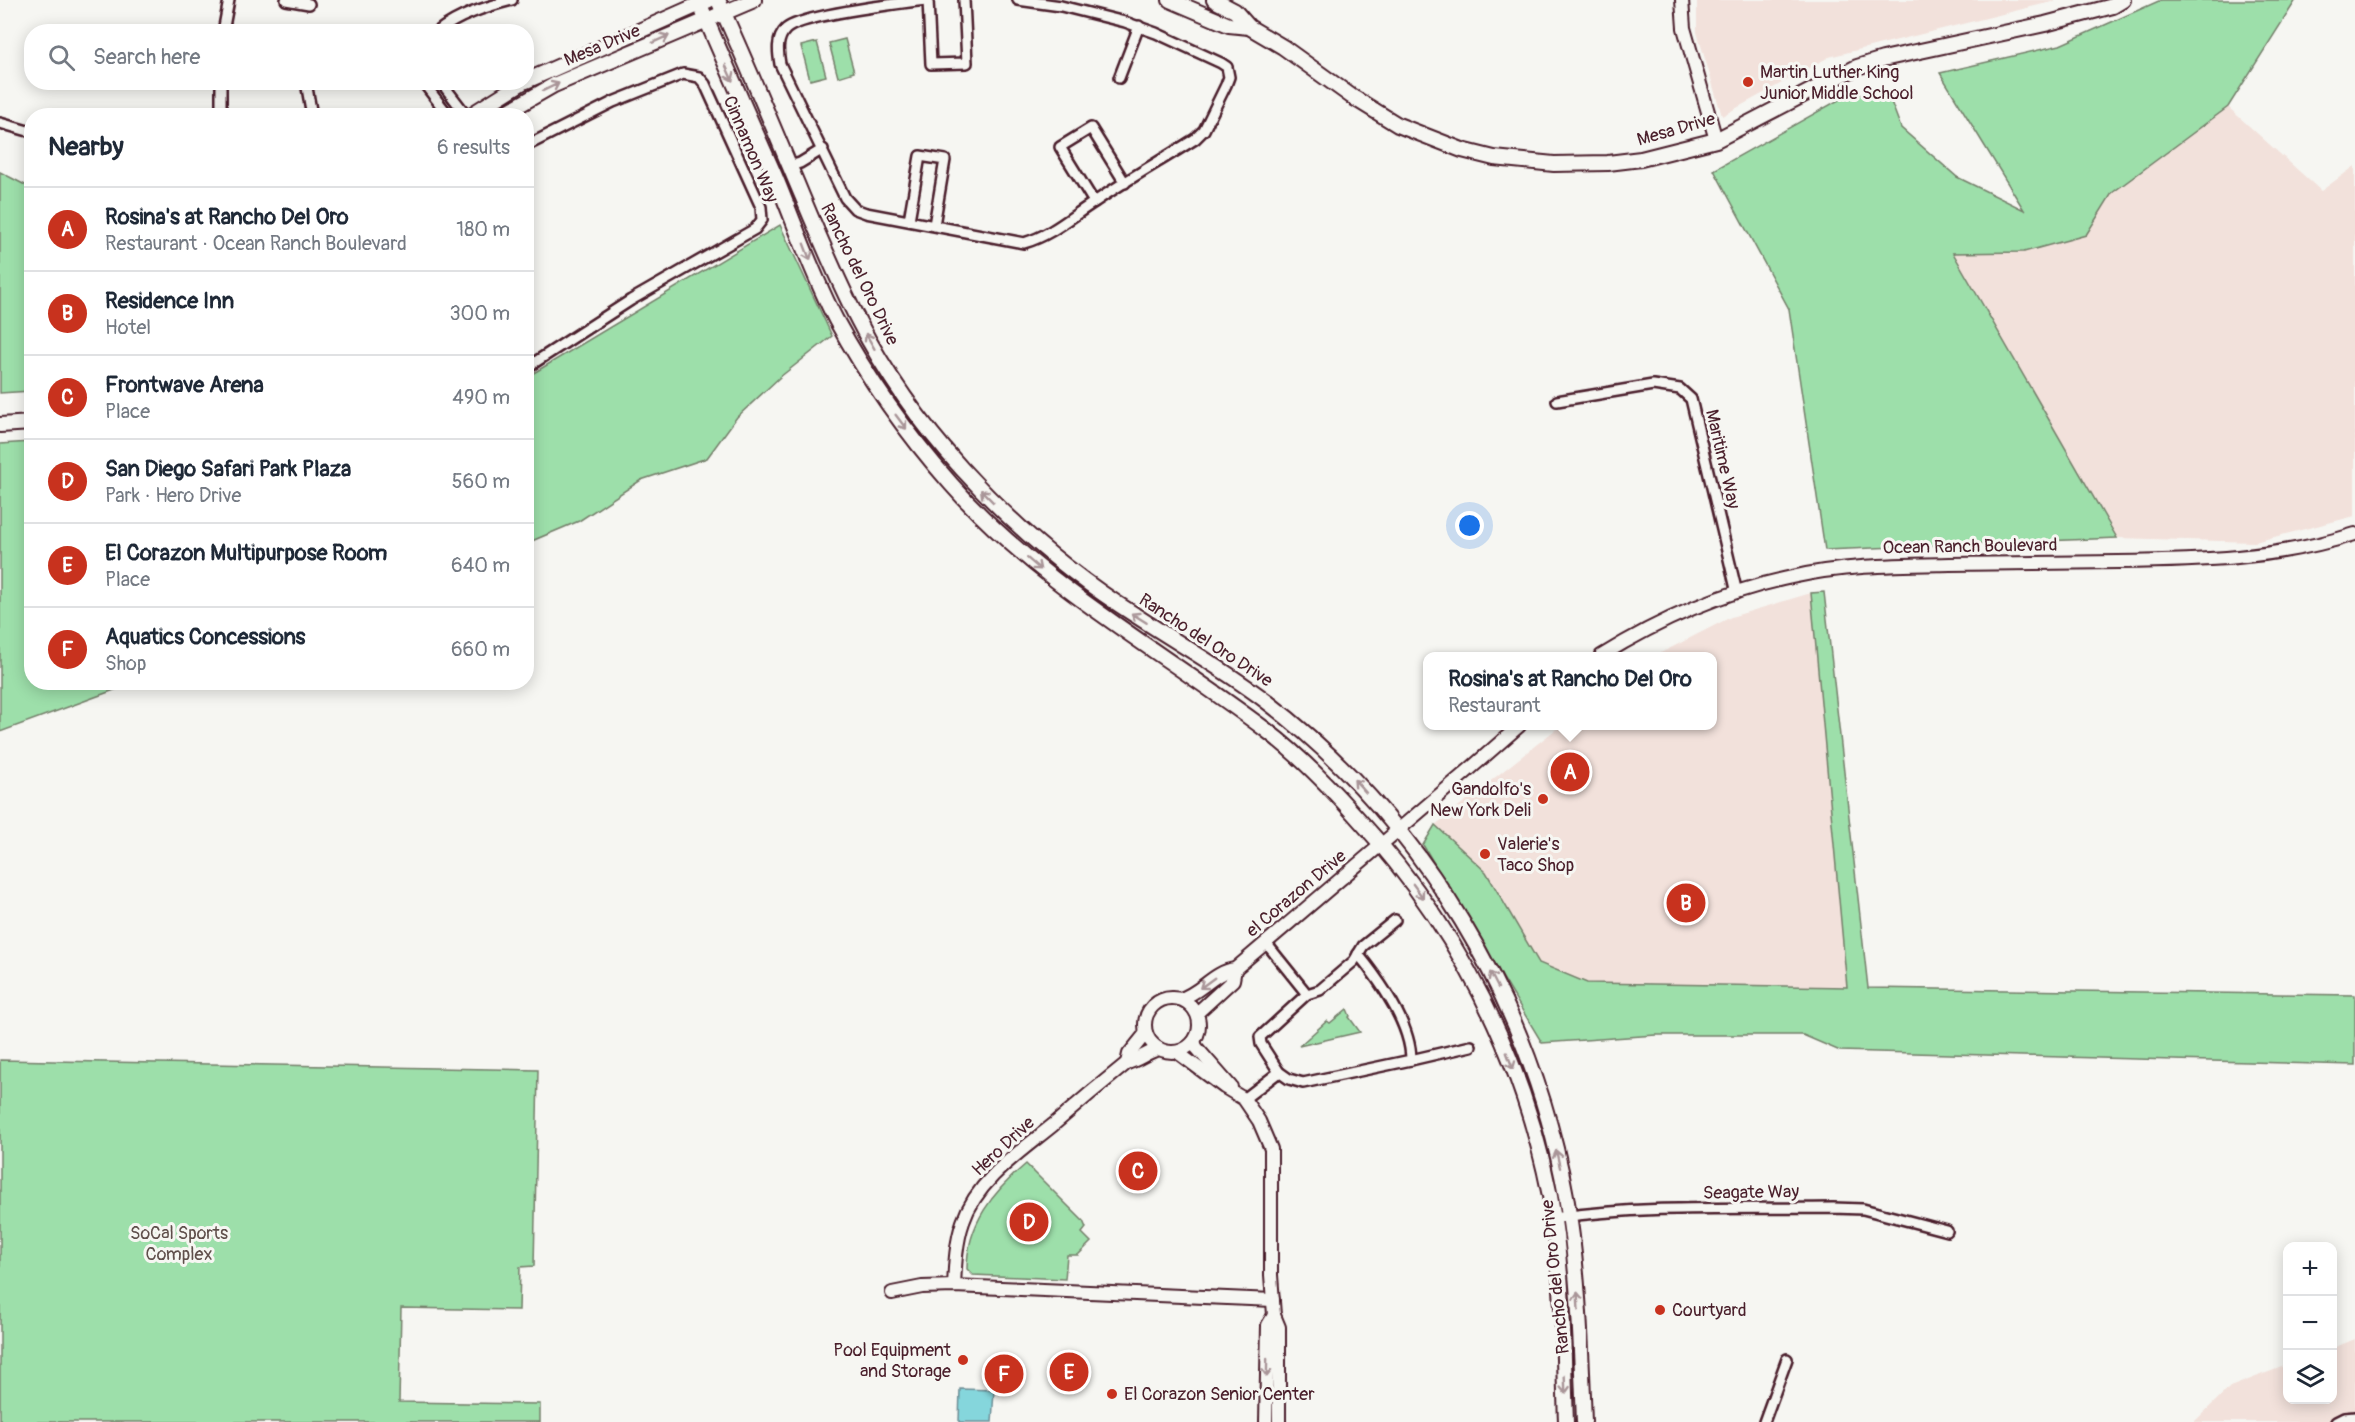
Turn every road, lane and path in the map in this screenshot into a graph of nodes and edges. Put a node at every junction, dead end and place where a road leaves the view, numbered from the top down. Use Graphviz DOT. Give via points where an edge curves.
graph roads {
  1 [pos="229,0"];
  2 [pos="286,0"];
  3 [pos="512,0"];
  4 [pos="754,0"];
  5 [pos="927,0"];
  6 [pos="964,0"];
  7 [pos="1018,0"];
  8 [pos="1170,0"];
  9 [pos="1215,0"];
  10 [pos="1682,0"];
  11 [pos="2123,0"];
  12 [pos="702,1"];
  13 [pos="309,4"];
  14 [pos="721,6"];
  15 [pos="706,19"];
  16 [pos="224,24"];
  17 [pos="447,24"];
  18 [pos="1139,26"];
  19 [pos="1249,27"];
  20 [pos="534,78"];
  21 [pos="1119,78"];
  22 [pos="220,90"];
  23 [pos="307,90"];
  24 [pos="429,90"];
  25 [pos="447,90"];
  26 [pos="512,90"];
  27 [pos="220,108"];
  28 [pos="311,108"];
  29 [pos="443,108"];
  30 [pos="462,108"];
  31 [pos="481,108"];
  32 [pos="514,108"];
  33 [pos="0,123"];
  34 [pos="24,130"];
  35 [pos="757,135"];
  36 [pos="1716,140"];
  37 [pos="534,142"];
  38 [pos="823,149"];
  39 [pos="790,166"];
  40 [pos="774,176"];
  41 [pos="1125,183"];
  42 [pos="1095,202"];
  43 [pos="909,220"];
  44 [pos="934,225"];
  45 [pos="816,229"];
  46 [pos="534,363"];
  47 [pos="1557,401"];
  48 [pos="24,424"];
  49 [pos="0,425"];
  50 [pos="2355,534"];
  51 [pos="1737,592"];
  52 [pos="1609,652"];
  53 [pos="1514,730"];
  54 [pos="1399,830"];
  55 [pos="1382,845"];
  56 [pos="1395,920"];
  57 [pos="1266,943"];
  58 [pos="1358,954"];
  59 [pos="1235,969"];
  60 [pos="1307,994"];
  61 [pos="1180,999"];
  62 [pos="1197,1013"];
  63 [pos="1146,1033"];
  64 [pos="1194,1041"];
  65 [pos="1470,1046"];
  66 [pos="1159,1049"];
  67 [pos="1177,1052"];
  68 [pos="1411,1060"];
  69 [pos="1127,1063"];
  70 [pos="1279,1072"];
  71 [pos="1240,1096"];
  72 [pos="1569,1216"];
  73 [pos="1553,1218"];
  74 [pos="1947,1232"];
  75 [pos="954,1286"];
  76 [pos="892,1293"];
  77 [pos="1273,1300"];
  78 [pos="1274,1315"];
  79 [pos="1787,1359"];
  80 [pos="2355,1417"];
  81 [pos="1266,1422"];
  82 [pos="1279,1422"];
  83 [pos="1566,1422"];
  84 [pos="1584,1422"];
  85 [pos="1764,1422"];
  86 [pos="2336,1422"];
  1 -- 16 [label="street"];
  2 -- 13 [label="street"];
  3 -- 17 [label="street" via="483,7"];
  4 -- 14 [label="main road, Mesa Drive"];
  5 -- 6 [label="street" via="931,64 967,63"];
  5 -- 38 [label="street" via="867,7 800,23 787,29 780,39 780,64"];
  7 -- 18 [label="street" via="1071,8"];
  8 -- 19 [label="main road, Mesa Drive" via="1229,26"];
  9 -- 19 [label="main road, Mesa Drive" via="1235,11"];
  10 -- 36 [label="street" via="1684,28"];
  11 -- 36 [label="main road, Mesa Drive" via="2045,24 1857,67"];
  12 -- 15 [label="main road, Rancho del Oro Drive"];
  12 -- 20 [label="main road, Mesa Drive"];
  14 -- 15 [label="main road, Mesa Drive"];
  14 -- 39 [label="main road, Rancho del Oro Drive"];
  32 -- 15 [label="main road, Mesa Drive, one-way" via="554,85"];
  15 -- 35 [label="main road, Rancho del Oro Drive, one-way"];
  18 -- 21 [label="street"];
  18 -- 41 [label="street" via="1221,63 1227,67 1229,77 1204,130"];
  19 -- 36 [label="main road, Mesa Drive" via="1398,125 1494,158 1554,164 1608,163 1663,155"];
  22 -- 27 [label="street"];
  23 -- 28 [label="street"];
  24 -- 29 [label="street"];
  25 -- 30 [label="street"];
  26 -- 31 [label="main road, Mesa Drive"];
  33 -- 34 [label="street"];
  35 -- 39 [label="main road" via="777,160"];
  35 -- 40 [label="main road, Rancho del Oro Drive"];
  37 -- 46 [label="street, Cinnamon Way" via="621,98 683,74 699,77 761,207 762,220 754,229 631,300"];
  38 -- 39 [label="street"];
  38 -- 43 [label="street" via="845,198 855,208"];
  39 -- 45 [label="main road, Rancho del Oro Drive"];
  40 -- 45 [label="main road" via="784,177"];
  40 -- 55 [label="main road, Rancho del Oro Drive, one-way" via="817,279 866,372 950,483 1043,572 1281,742"];
  41 -- 42 [label="street"];
  41 -- 42 [label="street" via="1091,128 1060,147"];
  42 -- 44 [label="street" via="1062,226 1024,243"];
  43 -- 44 [label="street"];
  43 -- 44 [label="street" via="920,156 945,160"];
  54 -- 45 [label="main road, Rancho del Oro Drive, one-way" via="1354,779 1294,724 1226,671 1095,588 987,496 926,424 877,353"];
  47 -- 51 [label="street, Maritime Way" via="1653,385 1680,389 1691,399"];
  48 -- 49 [label="main road"];
  50 -- 51 [label="street, Ocean Ranch Boulevard" via="2283,552 2207,561 1861,567 1792,577"];
  51 -- 52 [label="street, Ocean Ranch Boulevard" via="1632,637"];
  53 -- 54 [label="street"];
  54 -- 55 [label="street"];
  72 -- 54 [label="main road, Rancho del Oro Drive, one-way" via="1549,1120 1509,1011 1457,912"];
  55 -- 57 [label="street, el Corazon Drive"];
  55 -- 73 [label="main road, Rancho del Oro Drive, one-way" via="1414,886 1480,989 1526,1103"];
  56 -- 58 [label="street"];
  57 -- 59 [label="street, el Corazon Drive"];
  57 -- 60 [label="street"];
  58 -- 60 [label="street" via="1320,990"];
  58 -- 68 [label="street" via="1376,976 1408,1037"];
  59 -- 61 [label="street, el Corazon Drive, one-way" via="1225,971"];
  59 -- 62 [label="street, el Corazon Drive" via="1233,980"];
  60 -- 70 [label="street" via="1260,1037"];
  61 -- 62 [label="street"];
  61 -- 63 [label="street" via="1164,999 1152,1007 1146,1018"];
  62 -- 64 [label="street" via="1200,1027"];
  63 -- 66 [label="street"];
  63 -- 69 [label="street, Hero Drive" via="1129,1054"];
  64 -- 67 [label="street"];
  64 -- 71 [label="street"];
  65 -- 68 [label="street"];
  66 -- 67 [label="street"];
  66 -- 69 [label="street, Hero Drive"];
  67 -- 71 [label="street"];
  68 -- 70 [label="street" via="1303,1083"];
  69 -- 75 [label="street, Hero Drive" via="1017,1154 975,1198 958,1241"];
  70 -- 71 [label="street"];
  71 -- 77 [label="street" via="1259,1121 1271,1149"];
  72 -- 73 [label="street, Seagate Way"];
  72 -- 74 [label="street, Seagate Way" via="1645,1210 1863,1209"];
  84 -- 72 [label="main road, Rancho del Oro Drive, one-way" via="1577,1272"];
  73 -- 83 [label="main road, Rancho del Oro Drive, one-way"];
  75 -- 76 [label="street"];
  75 -- 77 [label="street"];
  77 -- 78 [label="street"];
  78 -- 81 [label="street, one-way" via="1268,1325"];
  78 -- 82 [label="street" via="1279,1327"];
  79 -- 85 [label="street"];
  80 -- 86 [label="street"];
}
